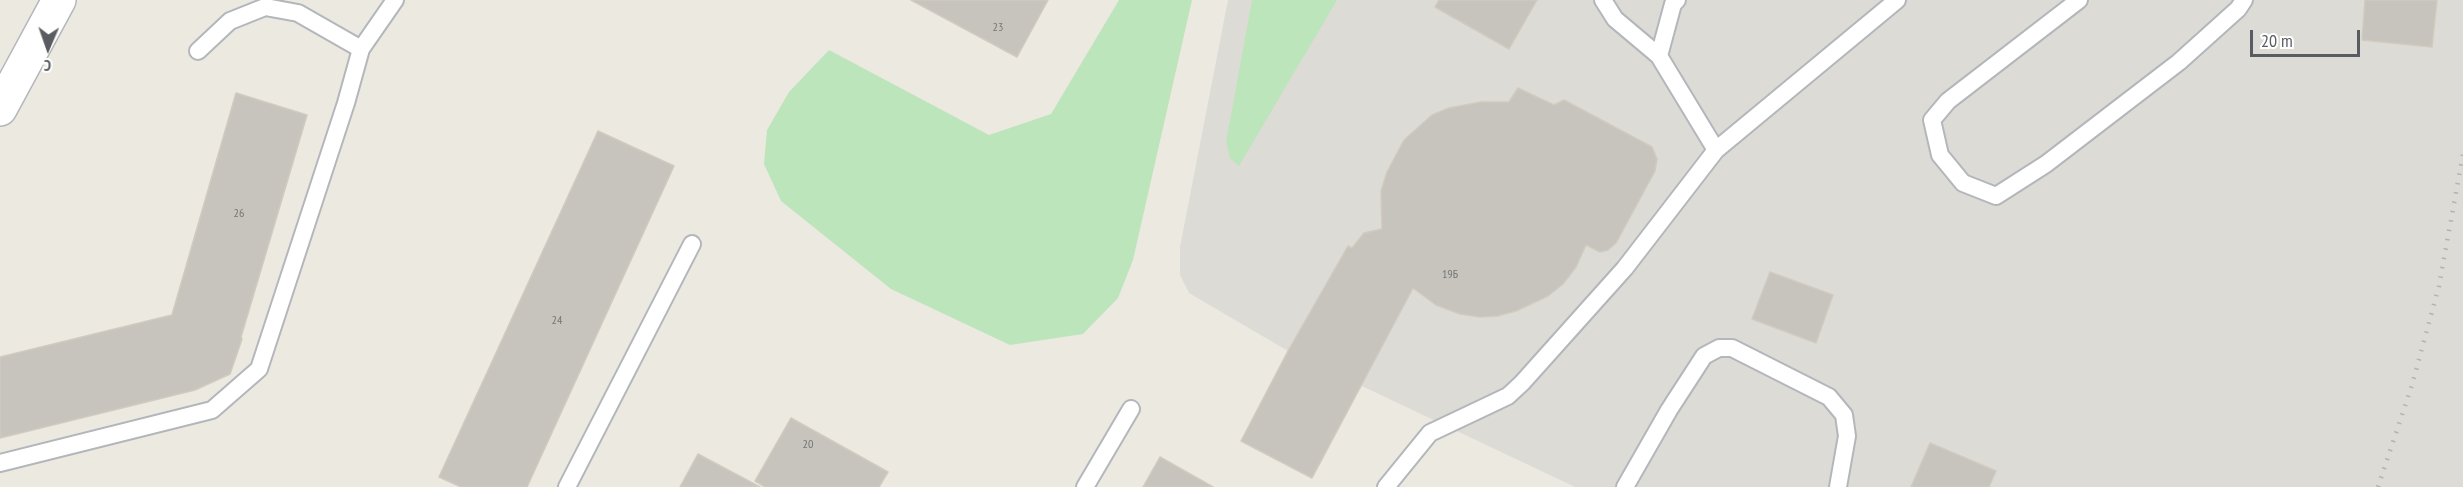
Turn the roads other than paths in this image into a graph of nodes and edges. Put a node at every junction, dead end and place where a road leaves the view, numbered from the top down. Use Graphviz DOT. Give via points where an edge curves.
graph roads {
  1 [pos="59,0"];
  2 [pos="395,0"];
  3 [pos="1603,0"];
  4 [pos="1677,0"];
  5 [pos="1897,0"];
  6 [pos="2079,0"];
  7 [pos="2244,0"];
  8 [pos="361,49"];
  9 [pos="198,51"];
  10 [pos="1659,56"];
  11 [pos="0,109"];
  12 [pos="1716,150"];
  13 [pos="692,244"];
  14 [pos="1131,409"];
  15 [pos="0,463"];
  16 [pos="567,487"];
  17 [pos="1085,487"];
  18 [pos="1386,487"];
  19 [pos="1625,487"];
  20 [pos="1838,487"];
  1 -- 11 [label="street"];
  2 -- 8 [label="lane"];
  3 -- 10 [label="lane" via="1615,19"];
  4 -- 10 [label="lane"];
  5 -- 12 [label="lane"];
  6 -- 7 [label="lane" via="1948,101 1932,120 1940,154 1963,183 1996,196 2046,164 2178,62"];
  8 -- 9 [label="lane" via="298,14 264,7 231,21"];
  8 -- 15 [label="lane" via="260,369 212,410"];
  10 -- 12 [label="lane"];
  12 -- 18 [label="lane" via="1625,268 1522,383 1508,396 1430,433"];
  13 -- 16 [label="lane"];
  14 -- 17 [label="lane"];
  19 -- 20 [label="lane" via="1704,356 1719,348 1732,348 1829,397 1844,414 1847,436"];
}
